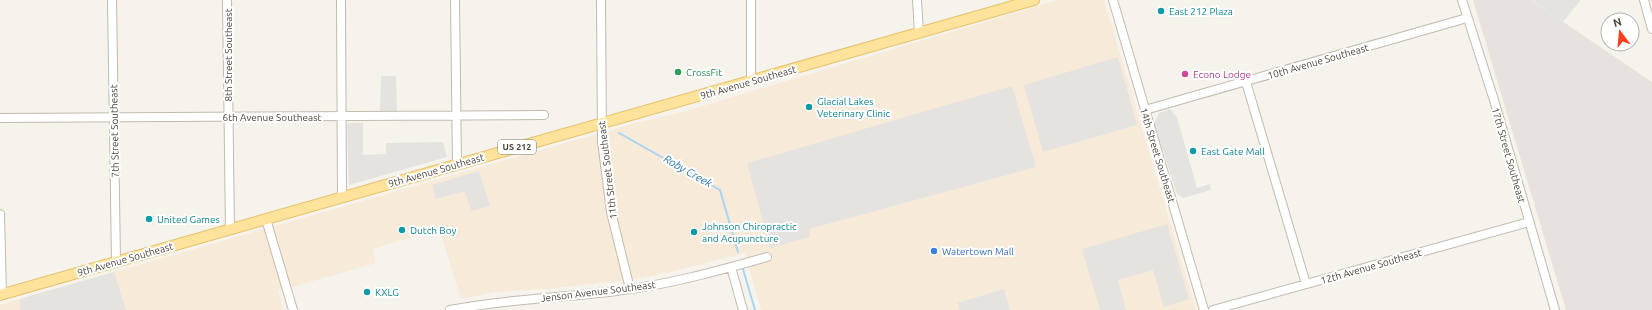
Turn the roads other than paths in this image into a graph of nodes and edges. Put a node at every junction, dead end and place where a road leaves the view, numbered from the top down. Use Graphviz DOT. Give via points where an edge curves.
graph roads {
  1 [pos="112,0"];
  2 [pos="227,0"];
  3 [pos="341,0"];
  4 [pos="455,0"];
  5 [pos="601,0"];
  6 [pos="751,0"];
  7 [pos="917,0"];
  8 [pos="1034,0"];
  9 [pos="1113,0"];
  10 [pos="1462,0"];
  11 [pos="1644,0"];
  12 [pos="1467,18"];
  13 [pos="1652,29"];
  14 [pos="919,33"];
  15 [pos="751,81"];
  16 [pos="1246,82"];
  17 [pos="1145,110"];
  18 [pos="544,116"];
  19 [pos="342,117"];
  20 [pos="456,117"];
  21 [pos="0,118"];
  22 [pos="113,118"];
  23 [pos="228,118"];
  24 [pos="601,124"];
  25 [pos="457,165"];
  26 [pos="342,197"];
  27 [pos="0,214"];
  28 [pos="266,219"];
  29 [pos="1529,222"];
  30 [pos="230,229"];
  31 [pos="767,257"];
  32 [pos="116,262"];
  33 [pos="731,267"];
  34 [pos="1306,284"];
  35 [pos="630,290"];
  36 [pos="1,295"];
  37 [pos="293,310"];
  38 [pos="450,310"];
  39 [pos="743,310"];
  40 [pos="1204,310"];
  41 [pos="1213,310"];
  42 [pos="1555,310"];
  1 -- 22 [label="street, 7th Street Southeast"];
  2 -- 23 [label="street, 8th Street Southeast"];
  3 -- 19 [label="street"];
  4 -- 20 [label="street"];
  5 -- 24 [label="street, 11th Street Southeast"];
  6 -- 15 [label="street"];
  7 -- 14 [label="street"];
  8 -- 14 [label="main road, 9th Avenue Southeast / US 212"];
  9 -- 17 [label="street, 14th Street Southeast"];
  10 -- 12 [label="street, 17th Street Southeast"];
  11 -- 13 [label="street"];
  12 -- 16 [label="street, 10th Avenue Southeast"];
  12 -- 29 [label="street, 17th Street Southeast"];
  14 -- 15 [label="main road, 9th Avenue Southeast / US 212"];
  15 -- 24 [label="main road, 9th Avenue Southeast / US 212"];
  16 -- 17 [label="street, 10th Avenue Southeast"];
  16 -- 34 [label="street"];
  17 -- 40 [label="street, 14th Street Southeast"];
  18 -- 20 [label="street, 6th Avenue Southeast"];
  19 -- 20 [label="street, 6th Avenue Southeast"];
  19 -- 23 [label="street, 6th Avenue Southeast"];
  19 -- 26 [label="street"];
  20 -- 25 [label="street"];
  21 -- 22 [label="street, 6th Avenue Southeast"];
  22 -- 23 [label="street, 6th Avenue Southeast"];
  22 -- 32 [label="street, 7th Street Southeast"];
  23 -- 30 [label="street, 8th Street Southeast"];
  24 -- 25 [label="main road, 9th Avenue Southeast / US 212"];
  24 -- 35 [label="street, 11th Street Southeast" via="611,212"];
  25 -- 26 [label="main road, 9th Avenue Southeast / US 212"];
  26 -- 28 [label="main road, 9th Avenue Southeast / US 212"];
  27 -- 36 [label="street"];
  28 -- 30 [label="main road, 9th Avenue Southeast / US 212"];
  28 -- 37 [label="street"];
  29 -- 34 [label="street, 12th Avenue Southeast"];
  29 -- 42 [label="street, 17th Street Southeast"];
  30 -- 32 [label="main road, 9th Avenue Southeast / US 212"];
  31 -- 33 [label="street, Jenson Avenue Southeast"];
  32 -- 36 [label="main road, 9th Avenue Southeast / US 212"];
  33 -- 35 [label="street, Jenson Avenue Southeast"];
  33 -- 39 [label="street"];
  34 -- 41 [label="street, 12th Avenue Southeast"];
  35 -- 38 [label="street, Jenson Avenue Southeast" via="484,304"];
}
